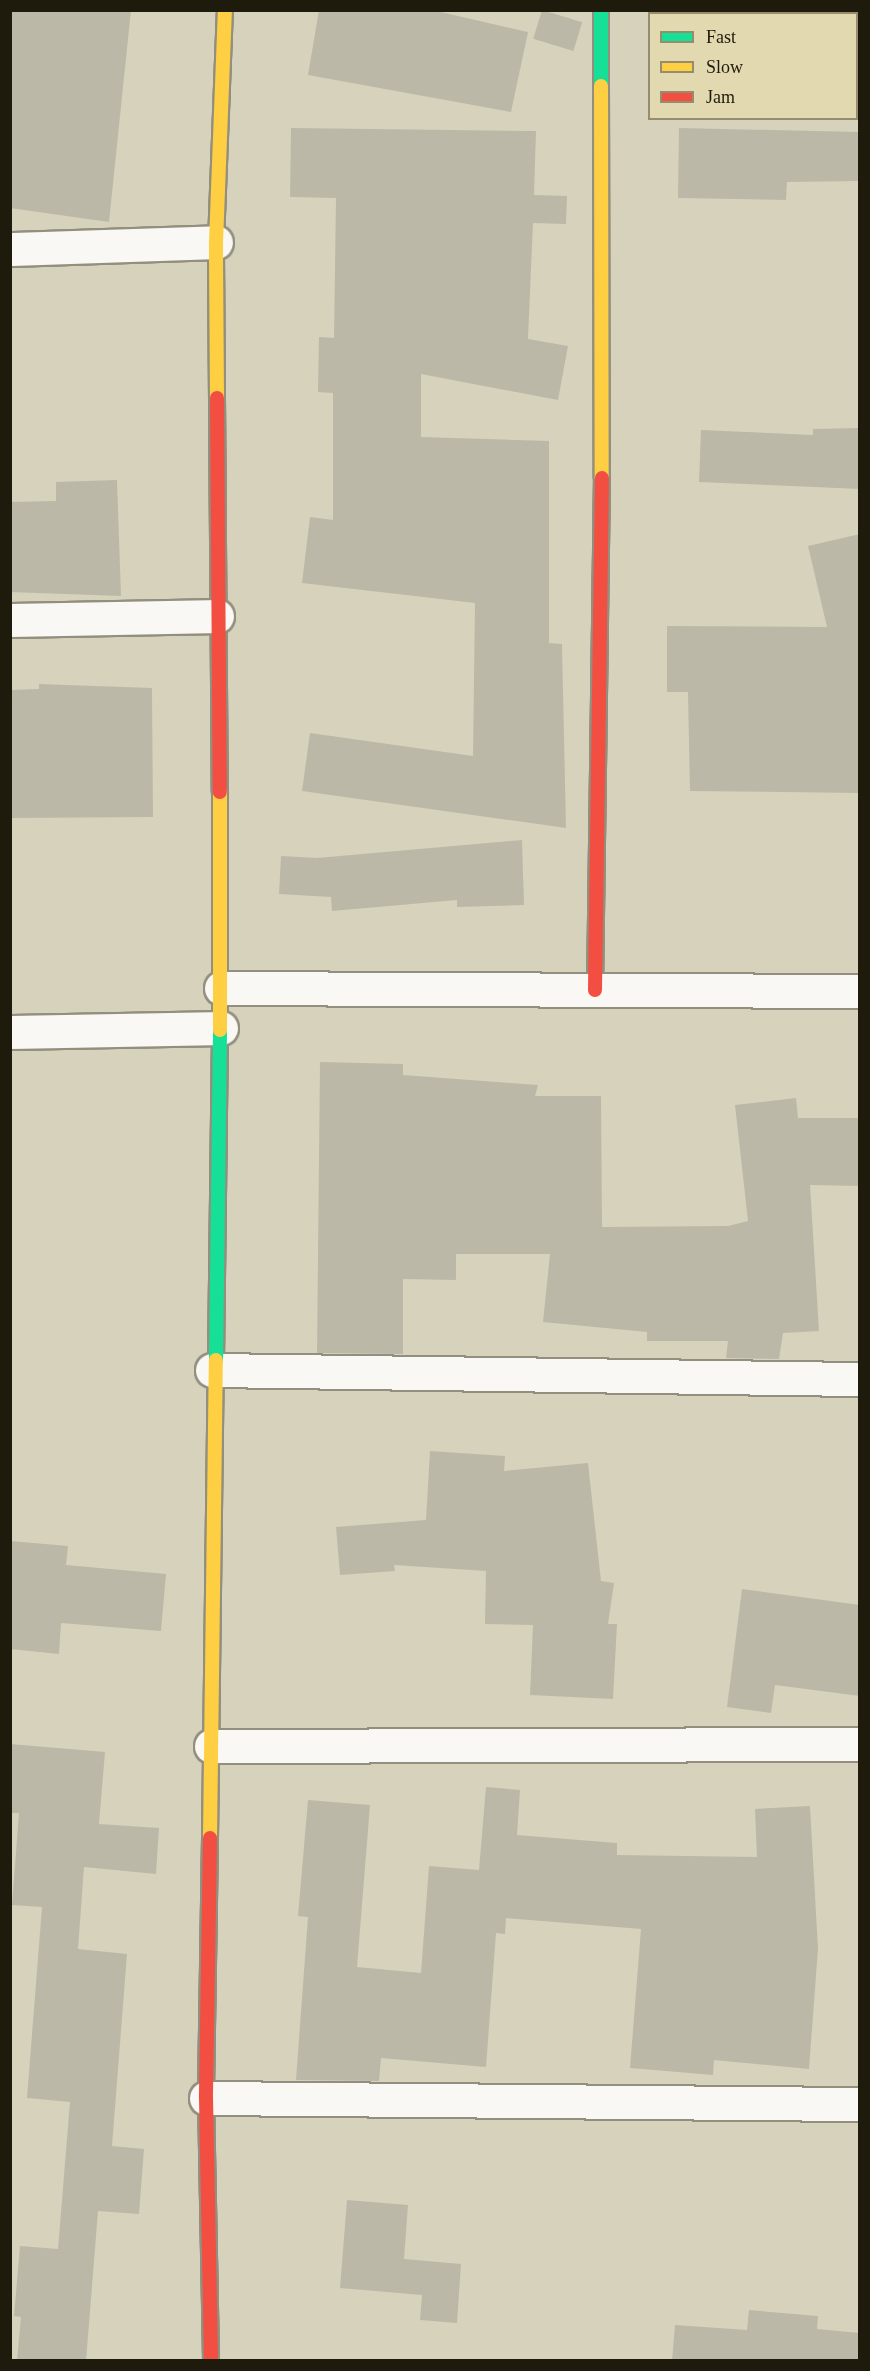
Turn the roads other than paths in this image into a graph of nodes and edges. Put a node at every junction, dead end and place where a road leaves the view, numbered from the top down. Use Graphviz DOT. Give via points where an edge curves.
graph roads {
  1 [pos="225,10"];
  2 [pos="601,10"];
  3 [pos="216,242"];
  4 [pos="10,249"];
  5 [pos="217,616"];
  6 [pos="10,620"];
  7 [pos="221,988"];
  8 [pos="595,990"];
  9 [pos="860,991"];
  10 [pos="221,1028"];
  11 [pos="10,1032"];
  12 [pos="212,1370"];
  13 [pos="860,1379"];
  14 [pos="860,1744"];
  15 [pos="211,1746"];
  16 [pos="206,2098"];
  17 [pos="860,2104"];
  18 [pos="211,2361"];
  1 -- 3 [label="street"];
  2 -- 8 [label="street" via="602,671"];
  3 -- 4 [label="street"];
  3 -- 5 [label="street"];
  5 -- 6 [label="street"];
  5 -- 7 [label="street"];
  7 -- 8 [label="street"];
  7 -- 10 [label="street"];
  8 -- 9 [label="street"];
  10 -- 11 [label="street"];
  10 -- 12 [label="street"];
  12 -- 13 [label="street"];
  12 -- 15 [label="street"];
  14 -- 15 [label="street"];
  15 -- 16 [label="street"];
  16 -- 17 [label="street"];
  16 -- 18 [label="street"];
}
